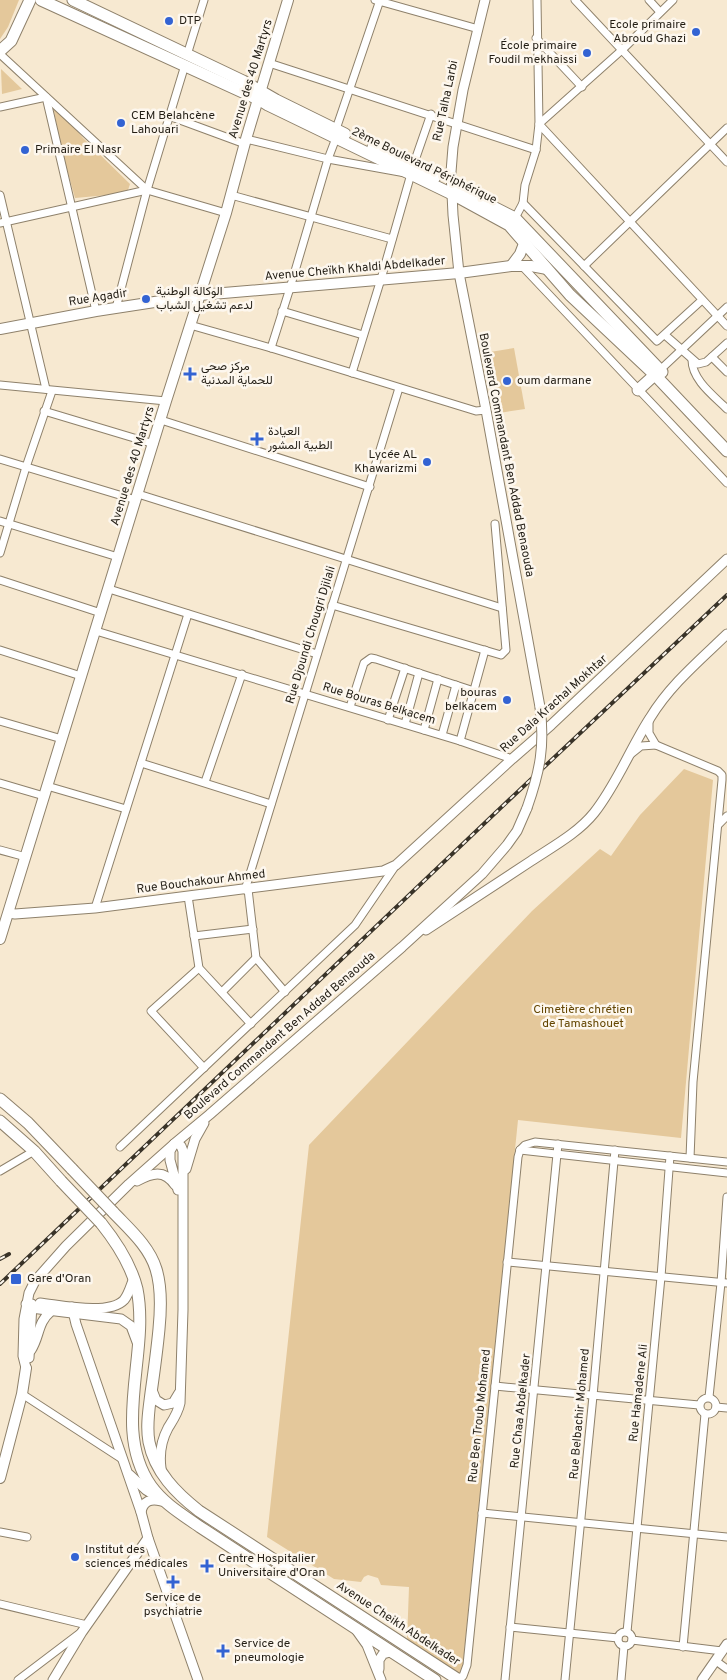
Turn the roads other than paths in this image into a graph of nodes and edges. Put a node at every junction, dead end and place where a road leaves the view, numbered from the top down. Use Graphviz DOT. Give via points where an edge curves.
graph roads {
  1 [pos="30,0"];
  2 [pos="41,0"];
  3 [pos="73,0"];
  4 [pos="204,0"];
  5 [pos="288,0"];
  6 [pos="378,0"];
  7 [pos="481,0"];
  8 [pos="485,0"];
  9 [pos="537,0"];
  10 [pos="575,0"];
  11 [pos="650,0"];
  12 [pos="673,0"];
  13 [pos="660,12"];
  14 [pos="475,28"];
  15 [pos="536,38"];
  16 [pos="623,49"];
  17 [pos="0,53"];
  18 [pos="186,60"];
  19 [pos="268,63"];
  20 [pos="582,87"];
  21 [pos="350,90"];
  22 [pos="259,94"];
  23 [pos="46,97"];
  24 [pos="0,107"];
  25 [pos="430,114"];
  26 [pos="169,116"];
  27 [pos="454,122"];
  28 [pos="539,124"];
  29 [pos="727,128"];
  30 [pos="336,134"];
  31 [pos="245,142"];
  32 [pos="710,145"];
  33 [pos="536,150"];
  34 [pos="328,160"];
  35 [pos="727,162"];
  36 [pos="412,170"];
  37 [pos="450,189"];
  38 [pos="147,190"];
  39 [pos="0,195"];
  40 [pos="231,195"];
  41 [pos="523,203"];
  42 [pos="72,207"];
  43 [pos="226,213"];
  44 [pos="311,216"];
  45 [pos="515,218"];
  46 [pos="3,222"];
  47 [pos="629,223"];
  48 [pos="392,239"];
  49 [pos="524,241"];
  50 [pos="517,266"];
  51 [pos="584,266"];
  52 [pos="547,269"];
  53 [pos="459,273"];
  54 [pos="381,279"];
  55 [pos="290,288"];
  56 [pos="200,295"];
  57 [pos="702,300"];
  58 [pos="727,307"];
  59 [pos="116,308"];
  60 [pos="96,311"];
  61 [pos="282,311"];
  62 [pos="718,316"];
  63 [pos="30,323"];
  64 [pos="190,325"];
  65 [pos="727,326"];
  66 [pos="0,329"];
  67 [pos="363,335"];
  68 [pos="665,335"];
  69 [pos="727,343"];
  70 [pos="270,348"];
  71 [pos="682,351"];
  72 [pos="712,357"];
  73 [pos="692,360"];
  74 [pos="727,372"];
  75 [pos="352,373"];
  76 [pos="657,373"];
  77 [pos="0,385"];
  78 [pos="399,388"];
  79 [pos="49,390"];
  80 [pos="638,390"];
  81 [pos="166,400"];
  82 [pos="727,408"];
  83 [pos="486,410"];
  84 [pos="44,411"];
  85 [pos="161,420"];
  86 [pos="727,441"];
  87 [pos="154,444"];
  88 [pos="727,451"];
  89 [pos="0,459"];
  90 [pos="26,467"];
  91 [pos="727,483"];
  92 [pos="370,487"];
  93 [pos="137,497"];
  94 [pos="0,522"];
  95 [pos="9,524"];
  96 [pos="495,524"];
  97 [pos="0,553"];
  98 [pos="118,557"];
  99 [pos="727,559"];
  100 [pos="346,560"];
  101 [pos="0,580"];
  102 [pos="109,589"];
  103 [pos="332,605"];
  104 [pos="502,608"];
  105 [pos="102,613"];
  106 [pos="188,614"];
  107 [pos="96,631"];
  108 [pos="727,634"];
  109 [pos="0,650"];
  110 [pos="485,650"];
  111 [pos="175,654"];
  112 [pos="317,654"];
  113 [pos="405,668"];
  114 [pos="420,673"];
  115 [pos="242,674"];
  116 [pos="81,676"];
  117 [pos="438,679"];
  118 [pos="456,684"];
  119 [pos="474,691"];
  120 [pos="305,694"];
  121 [pos="350,707"];
  122 [pos="649,719"];
  123 [pos="388,720"];
  124 [pos="0,721"];
  125 [pos="405,724"];
  126 [pos="424,730"];
  127 [pos="442,735"];
  128 [pos="62,739"];
  129 [pos="460,741"];
  130 [pos="656,745"];
  131 [pos="631,754"];
  132 [pos="512,758"];
  133 [pos="141,762"];
  134 [pos="718,771"];
  135 [pos="727,774"];
  136 [pos="204,782"];
  137 [pos="0,783"];
  138 [pos="46,791"];
  139 [pos="271,804"];
  140 [pos="126,809"];
  141 [pos="727,816"];
  142 [pos="718,825"];
  143 [pos="0,850"];
  144 [pos="26,857"];
  145 [pos="396,866"];
  146 [pos="247,889"];
  147 [pos="188,896"];
  148 [pos="95,908"];
  149 [pos="4,911"];
  150 [pos="253,929"];
  151 [pos="194,936"];
  152 [pos="0,939"];
  153 [pos="402,946"];
  154 [pos="256,958"];
  155 [pos="199,968"];
  156 [pos="222,992"];
  157 [pos="285,992"];
  158 [pos="251,1024"];
  159 [pos="204,1068"];
  160 [pos="0,1098"];
  161 [pos="209,1116"];
  162 [pos="0,1121"];
  163 [pos="174,1144"];
  164 [pos="558,1144"];
  165 [pos="120,1146"];
  166 [pos="520,1150"];
  167 [pos="615,1150"];
  168 [pos="34,1151"];
  169 [pos="558,1155"];
  170 [pos="670,1156"];
  171 [pos="690,1158"];
  172 [pos="614,1160"];
  173 [pos="727,1162"];
  174 [pos="669,1166"];
  175 [pos="0,1171"];
  176 [pos="727,1174"];
  177 [pos="129,1184"];
  178 [pos="178,1190"];
  179 [pos="727,1197"];
  180 [pos="182,1201"];
  181 [pos="507,1262"];
  182 [pos="546,1266"];
  183 [pos="604,1272"];
  184 [pos="662,1277"];
  185 [pos="134,1278"];
  186 [pos="724,1283"];
  187 [pos="30,1305"];
  188 [pos="70,1310"];
  189 [pos="51,1311"];
  190 [pos="138,1350"];
  191 [pos="29,1351"];
  192 [pos="26,1368"];
  193 [pos="495,1386"];
  194 [pos="534,1389"];
  195 [pos="152,1390"];
  196 [pos="180,1391"];
  197 [pos="22,1394"];
  198 [pos="594,1396"];
  199 [pos="709,1397"];
  200 [pos="649,1400"];
  201 [pos="700,1405"];
  202 [pos="716,1407"];
  203 [pos="727,1408"];
  204 [pos="706,1414"];
  205 [pos="122,1460"];
  206 [pos="162,1473"];
  207 [pos="128,1474"];
  208 [pos="0,1478"];
  209 [pos="165,1502"];
  210 [pos="141,1512"];
  211 [pos="482,1513"];
  212 [pos="521,1517"];
  213 [pos="581,1523"];
  214 [pos="638,1528"];
  215 [pos="0,1532"];
  216 [pos="694,1534"];
  217 [pos="27,1537"];
  218 [pos="727,1537"];
  219 [pos="148,1538"];
  220 [pos="153,1552"];
  221 [pos="136,1556"];
  222 [pos="0,1604"];
  223 [pos="367,1620"];
  224 [pos="510,1627"];
  225 [pos="84,1628"];
  226 [pos="356,1629"];
  227 [pos="569,1632"];
  228 [pos="626,1632"];
  229 [pos="618,1638"];
  230 [pos="632,1640"];
  231 [pos="624,1646"];
  232 [pos="683,1647"];
  233 [pos="725,1648"];
  234 [pos="396,1654"];
  235 [pos="716,1661"];
  236 [pos="727,1669"];
  237 [pos="380,1677"];
  238 [pos="458,1679"];
  239 [pos="18,1680"];
  240 [pos="53,1680"];
  241 [pos="198,1680"];
  242 [pos="435,1680"];
  243 [pos="505,1680"];
  244 [pos="565,1680"];
  245 [pos="621,1680"];
  246 [pos="702,1680"];
  1 -- 17 [label="main road" via="11,41"];
  2 -- 18 [label="main road, 2ème Boulevard Périphérique"];
  3 -- 18 [label="main road, 2ème Boulevard Périphérique" via="117,20"];
  4 -- 18 [label="street"];
  5 -- 19 [label="main road, Avenue des 40 Martyrs"];
  6 -- 14 [label="street"];
  6 -- 21 [label="street"];
  7 -- 14 [label="street, Rue Talha Larbi"];
  8 -- 27 [label="street"];
  9 -- 15 [label="street"];
  10 -- 16 [label="street"];
  11 -- 13 [label="street"];
  12 -- 13 [label="street"];
  13 -- 16 [label="street"];
  14 -- 27 [label="street, Rue Talha Larbi"];
  15 -- 20 [label="street"];
  15 -- 28 [label="street"];
  16 -- 20 [label="street"];
  16 -- 32 [label="street"];
  17 -- 23 [label="street"];
  18 -- 22 [label="main road, 2ème Boulevard Périphérique"];
  18 -- 26 [label="street"];
  19 -- 21 [label="street"];
  19 -- 22 [label="main road, Avenue des 40 Martyrs"];
  20 -- 28 [label="street"];
  21 -- 25 [label="street"];
  21 -- 30 [label="street"];
  22 -- 30 [label="main road, 2ème Boulevard Périphérique" via="268,105"];
  22 -- 31 [label="main road, Avenue des 40 Martyrs"];
  23 -- 24 [label="street"];
  23 -- 38 [label="street"];
  23 -- 42 [label="street"];
  25 -- 27 [label="street"];
  25 -- 36 [label="street"];
  26 -- 31 [label="street"];
  26 -- 38 [label="street"];
  27 -- 33 [label="street"];
  27 -- 37 [label="street"];
  28 -- 33 [label="street"];
  28 -- 47 [label="street"];
  29 -- 32 [label="street"];
  30 -- 34 [label="street"];
  30 -- 36 [label="main road, 2ème Boulevard Périphérique"];
  31 -- 34 [label="street"];
  31 -- 40 [label="main road, Avenue des 40 Martyrs"];
  32 -- 35 [label="street"];
  32 -- 47 [label="street"];
  33 -- 41 [label="street"];
  34 -- 36 [label="street"];
  34 -- 44 [label="street"];
  36 -- 37 [label="main road, 2ème Boulevard Périphérique"];
  36 -- 48 [label="street"];
  37 -- 45 [label="main road, 2ème Boulevard Périphérique"];
  37 -- 49 [label="main road, 2ème Boulevard Périphérique" via="509,225"];
  37 -- 53 [label="street, Boulevard Commandant Ben Addad Benaouda"];
  38 -- 42 [label="street"];
  38 -- 43 [label="street"];
  38 -- 59 [label="street"];
  39 -- 46 [label="street"];
  40 -- 43 [label="main road, Avenue des 40 Martyrs"];
  40 -- 44 [label="street"];
  41 -- 45 [label="street"];
  41 -- 51 [label="street"];
  42 -- 46 [label="street"];
  42 -- 60 [label="street"];
  43 -- 56 [label="main road, Avenue des 40 Martyrs"];
  44 -- 48 [label="street"];
  44 -- 55 [label="street"];
  45 -- 76 [label="main road, 2ème Boulevard Périphérique"];
  46 -- 63 [label="street"];
  47 -- 51 [label="street"];
  47 -- 57 [label="street"];
  48 -- 54 [label="street"];
  49 -- 50 [label="main road"];
  49 -- 52 [label="main road, 2ème Boulevard Périphérique"];
  50 -- 52 [label="main road, Avenue Cheïkh Khaldi Abdelkader"];
  50 -- 53 [label="main road, Avenue Cheïkh Khaldi Abdelkader"];
  50 -- 80 [label="street"];
  51 -- 68 [label="street" via="658,341"];
  52 -- 76 [label="main road, 2ème Boulevard Périphérique" via="570,295"];
  53 -- 54 [label="main road, Avenue Cheïkh Khaldi Abdelkader"];
  53 -- 83 [label="street, Boulevard Commandant Ben Addad Benaouda"];
  54 -- 55 [label="main road, Avenue Cheïkh Khaldi Abdelkader"];
  54 -- 67 [label="street"];
  55 -- 56 [label="main road, Avenue Cheïkh Khaldi Abdelkader"];
  55 -- 61 [label="street"];
  56 -- 59 [label="main road, Rue Agadir"];
  56 -- 64 [label="main road, Avenue des 40 Martyrs"];
  57 -- 62 [label="street"];
  57 -- 68 [label="street"];
  58 -- 62 [label="street"];
  59 -- 60 [label="main road, Rue Agadir"];
  60 -- 63 [label="main road, Rue Agadir"];
  61 -- 67 [label="street"];
  61 -- 70 [label="street"];
  62 -- 65 [label="street"];
  62 -- 71 [label="street"];
  63 -- 66 [label="main road, Rue Agadir"];
  63 -- 79 [label="street"];
  64 -- 70 [label="street"];
  64 -- 81 [label="main road, Avenue des 40 Martyrs"];
  67 -- 75 [label="street"];
  68 -- 71 [label="street"];
  69 -- 72 [label="street"];
  70 -- 75 [label="street"];
  71 -- 73 [label="street"];
  71 -- 76 [label="street"];
  72 -- 73 [label="street" via="702,364"];
  72 -- 74 [label="street"];
  73 -- 82 [label="street" via="697,378"];
  75 -- 78 [label="street"];
  76 -- 80 [label="main road"];
  76 -- 86 [label="main road, 2ème Boulevard Périphérique"];
  76 -- 88 [label="main road, 2ème Boulevard Périphérique"];
  77 -- 79 [label="street"];
  78 -- 83 [label="street" via="476,411"];
  78 -- 92 [label="street, Rue Djoundi Chougri Djilali"];
  79 -- 81 [label="street"];
  79 -- 84 [label="street"];
  80 -- 91 [label="street"];
  81 -- 85 [label="main road, Avenue des 40 Martyrs"];
  83 -- 153 [label="street, Boulevard Commandant Ben Addad Benaouda, bridge" via="540,706 541,762 517,831 482,874"];
  84 -- 87 [label="street"];
  84 -- 90 [label="street"];
  85 -- 87 [label="main road, Avenue des 40 Martyrs"];
  85 -- 92 [label="street"];
  87 -- 93 [label="main road, Avenue des 40 Martyrs"];
  89 -- 90 [label="street"];
  90 -- 93 [label="street"];
  90 -- 95 [label="street"];
  92 -- 100 [label="street, Rue Djoundi Chougri Djilali"];
  93 -- 98 [label="main road, Avenue des 40 Martyrs"];
  93 -- 100 [label="street"];
  94 -- 95 [label="street"];
  95 -- 97 [label="street"];
  95 -- 98 [label="street"];
  96 -- 104 [label="street"];
  98 -- 102 [label="main road, Avenue des 40 Martyrs"];
  99 -- 132 [label="street, Rue Dala Krachal Mokhtar"];
  100 -- 103 [label="street, Rue Djoundi Chougri Djilali"];
  100 -- 104 [label="street"];
  101 -- 105 [label="street"];
  102 -- 105 [label="main road, Avenue des 40 Martyrs"];
  102 -- 106 [label="street"];
  103 -- 110 [label="street"];
  103 -- 112 [label="street, Rue Djoundi Chougri Djilali"];
  104 -- 110 [label="street" via="506,650 501,655"];
  105 -- 107 [label="main road, Avenue des 40 Martyrs"];
  106 -- 111 [label="street"];
  106 -- 112 [label="street"];
  107 -- 111 [label="street, Rue Bouras Belkacem"];
  107 -- 116 [label="main road, Avenue des 40 Martyrs"];
  108 -- 122 [label="street" via="675,683"];
  109 -- 116 [label="street"];
  110 -- 119 [label="street"];
  111 -- 115 [label="street, Rue Bouras Belkacem"];
  111 -- 133 [label="street"];
  112 -- 120 [label="street, Rue Djoundi Chougri Djilali"];
  113 -- 114 [label="street"];
  113 -- 121 [label="street" via="376,658 368,659"];
  113 -- 123 [label="street"];
  114 -- 117 [label="street"];
  114 -- 125 [label="street"];
  115 -- 120 [label="street, Rue Bouras Belkacem"];
  115 -- 136 [label="street"];
  116 -- 128 [label="main road, Avenue des 40 Martyrs"];
  117 -- 118 [label="street"];
  117 -- 126 [label="street"];
  118 -- 119 [label="street"];
  118 -- 127 [label="street"];
  119 -- 129 [label="street"];
  120 -- 121 [label="street, Rue Bouras Belkacem"];
  120 -- 139 [label="street, Rue Djoundi Chougri Djilali"];
  121 -- 123 [label="street, Rue Bouras Belkacem"];
  122 -- 130 [label="street" via="649,734"];
  122 -- 131 [label="street"];
  123 -- 125 [label="street, Rue Bouras Belkacem"];
  124 -- 128 [label="street"];
  125 -- 126 [label="street, Rue Bouras Belkacem"];
  126 -- 127 [label="street, Rue Bouras Belkacem"];
  127 -- 129 [label="street, Rue Bouras Belkacem"];
  128 -- 138 [label="main road, Avenue des 40 Martyrs"];
  129 -- 132 [label="street, Rue Bouras Belkacem"];
  130 -- 131 [label="street" via="641,746"];
  130 -- 134 [label="street"];
  131 -- 153 [label="street" via="594,813 579,828"];
  132 -- 145 [label="street, Rue Dala Krachal Mokhtar"];
  133 -- 136 [label="street"];
  133 -- 140 [label="street"];
  134 -- 135 [label="street"];
  134 -- 142 [label="street" via="722,775"];
  136 -- 139 [label="street"];
  137 -- 138 [label="street"];
  138 -- 140 [label="street"];
  138 -- 144 [label="main road, Avenue des 40 Martyrs"];
  139 -- 146 [label="street, Rue Djoundi Chougri Djilali"];
  140 -- 148 [label="street"];
  141 -- 142 [label="street"];
  142 -- 171 [label="street"];
  143 -- 144 [label="street"];
  144 -- 149 [label="main road, Avenue des 40 Martyrs"];
  145 -- 146 [label="street, Rue Bouchakour Ahmed" via="383,871"];
  145 -- 157 [label="street" via="355,925"];
  146 -- 147 [label="street, Rue Bouchakour Ahmed"];
  146 -- 150 [label="street"];
  147 -- 148 [label="street, Rue Bouchakour Ahmed"];
  147 -- 151 [label="street"];
  148 -- 149 [label="street, Rue Bouchakour Ahmed" via="15,914"];
  149 -- 152 [label="main road, Avenue des 40 Martyrs"];
  150 -- 151 [label="street"];
  150 -- 154 [label="street"];
  151 -- 155 [label="street"];
  153 -- 161 [label="street, Boulevard Commandant Ben Addad Benaouda"];
  154 -- 156 [label="street"];
  154 -- 157 [label="street"];
  155 -- 156 [label="street"];
  155 -- 159 [label="street" via="152,1011"];
  156 -- 158 [label="street"];
  157 -- 158 [label="street"];
  158 -- 159 [label="street"];
  159 -- 165 [label="street"];
  160 -- 195 [label="main road, Avenue Cheikh Abdelkader, bridge" via="72,1169 150,1255 159,1281 160,1314"];
  161 -- 163 [label="street, Boulevard Commandant Ben Addad Benaouda"];
  161 -- 180 [label="street" via="199,1129 191,1149"];
  162 -- 168 [label="main road"];
  163 -- 177 [label="street, Boulevard Commandant Ben Addad Benaouda"];
  163 -- 178 [label="street" via="170,1160"];
  163 -- 180 [label="street" via="180,1144 183,1151"];
  164 -- 166 [label="street" via="535,1142"];
  164 -- 167 [label="street"];
  164 -- 169 [label="street, Rue Chaa Abdelkader"];
  166 -- 169 [label="street"];
  166 -- 181 [label="street, Rue Ben Troub Mohamed"];
  167 -- 170 [label="street"];
  167 -- 172 [label="street, Rue Belbachir Mohamed"];
  168 -- 175 [label="street"];
  168 -- 185 [label="main road, bridge" via="101,1223"];
  169 -- 172 [label="street"];
  169 -- 182 [label="street, Rue Chaa Abdelkader"];
  170 -- 171 [label="street"];
  170 -- 174 [label="street, Rue Hamadene Ali"];
  171 -- 173 [label="street"];
  172 -- 174 [label="street"];
  172 -- 183 [label="street, Rue Belbachir Mohamed"];
  174 -- 176 [label="street"];
  174 -- 184 [label="street, Rue Hamadene Ali"];
  177 -- 178 [label="street" via="160,1174 170,1179"];
  177 -- 187 [label="street, Boulevard Commandant Ben Addad Benaouda" via="41,1275"];
  178 -- 180 [label="street"];
  179 -- 186 [label="street"];
  180 -- 196 [label="street"];
  181 -- 182 [label="street"];
  181 -- 193 [label="street, Rue Ben Troub Mohamed"];
  182 -- 183 [label="street"];
  182 -- 194 [label="street, Rue Chaa Abdelkader"];
  183 -- 184 [label="street"];
  183 -- 198 [label="street, Rue Belbachir Mohamed"];
  184 -- 186 [label="street"];
  184 -- 200 [label="street, Rue Hamadene Ali"];
  185 -- 188 [label="street" via="127,1296 120,1303"];
  185 -- 190 [label="main road" via="138,1299"];
  186 -- 199 [label="street"];
  187 -- 188 [label="street"];
  187 -- 189 [label="street"];
  187 -- 191 [label="street, Boulevard Commandant Ben Addad Benaouda"];
  187 -- 192 [label="street, Boulevard Commandant Ben Addad Benaouda" via="24,1318 23,1356"];
  188 -- 189 [label="street"];
  188 -- 190 [label="street" via="128,1322 134,1331"];
  188 -- 205 [label="street"];
  189 -- 191 [label="street" via="43,1318"];
  190 -- 209 [label="main road" via="133,1417 135,1449 147,1480"];
  191 -- 192 [label="street, Boulevard Commandant Ben Addad Benaouda"];
  192 -- 197 [label="main road, Boulevard Commandant Ben Addad Benaouda"];
  193 -- 194 [label="street"];
  193 -- 211 [label="street, Rue Ben Troub Mohamed"];
  194 -- 198 [label="street"];
  194 -- 212 [label="street, Rue Chaa Abdelkader"];
  195 -- 196 [label="street" via="156,1400 164,1404 173,1403"];
  195 -- 206 [label="main road, Avenue Cheikh Abdelkader" via="149,1442"];
  196 -- 206 [label="street" via="179,1409 160,1448"];
  197 -- 205 [label="street"];
  197 -- 208 [label="main road, Boulevard Commandant Ben Addad Benaouda"];
  198 -- 200 [label="street"];
  198 -- 213 [label="street, Rue Belbachir Mohamed"];
  199 -- 201 [label="street"];
  199 -- 202 [label="street" via="715,1401"];
  200 -- 201 [label="street"];
  200 -- 214 [label="street, Rue Hamadene Ali"];
  201 -- 204 [label="street" via="700,1410"];
  202 -- 203 [label="street"];
  202 -- 204 [label="street" via="713,1413"];
  204 -- 216 [label="street"];
  205 -- 207 [label="street"];
  206 -- 223 [label="main road, Avenue Cheikh Abdelkader" via="173,1488 199,1511"];
  207 -- 209 [label="street"];
  207 -- 210 [label="street"];
  209 -- 210 [label="street" via="149,1501 143,1504"];
  209 -- 226 [label="main road"];
  210 -- 219 [label="street"];
  211 -- 212 [label="street"];
  211 -- 238 [label="street, Rue Ben Troub Mohamed" via="467,1665 463,1676"];
  212 -- 213 [label="street"];
  212 -- 224 [label="street, Rue Chaa Abdelkader"];
  213 -- 214 [label="street"];
  213 -- 227 [label="street, Rue Belbachir Mohamed"];
  214 -- 216 [label="street"];
  214 -- 228 [label="street, Rue Hamadene Ali"];
  215 -- 217 [label="street"];
  216 -- 218 [label="street"];
  216 -- 232 [label="street"];
  219 -- 220 [label="street"];
  219 -- 221 [label="street"];
  220 -- 221 [label="street"];
  220 -- 241 [label="street"];
  221 -- 225 [label="street"];
  222 -- 225 [label="street"];
  223 -- 226 [label="main road"];
  223 -- 238 [label="main road, Avenue Cheikh Abdelkader"];
  224 -- 227 [label="street"];
  224 -- 243 [label="street, Rue Chaa Abdelkader"];
  225 -- 239 [label="street"];
  225 -- 240 [label="street"];
  226 -- 234 [label="main road"];
  226 -- 237 [label="street" via="367,1645"];
  227 -- 229 [label="street"];
  227 -- 244 [label="street, Rue Belbachir Mohamed"];
  228 -- 229 [label="street"];
  228 -- 230 [label="street"];
  229 -- 231 [label="street"];
  230 -- 231 [label="street" via="630,1645"];
  230 -- 232 [label="street"];
  231 -- 245 [label="street"];
  232 -- 233 [label="street"];
  233 -- 235 [label="street"];
  234 -- 237 [label="street" via="386,1652 380,1656"];
  234 -- 242 [label="main road"];
  235 -- 236 [label="street"];
  235 -- 246 [label="street"];
}
